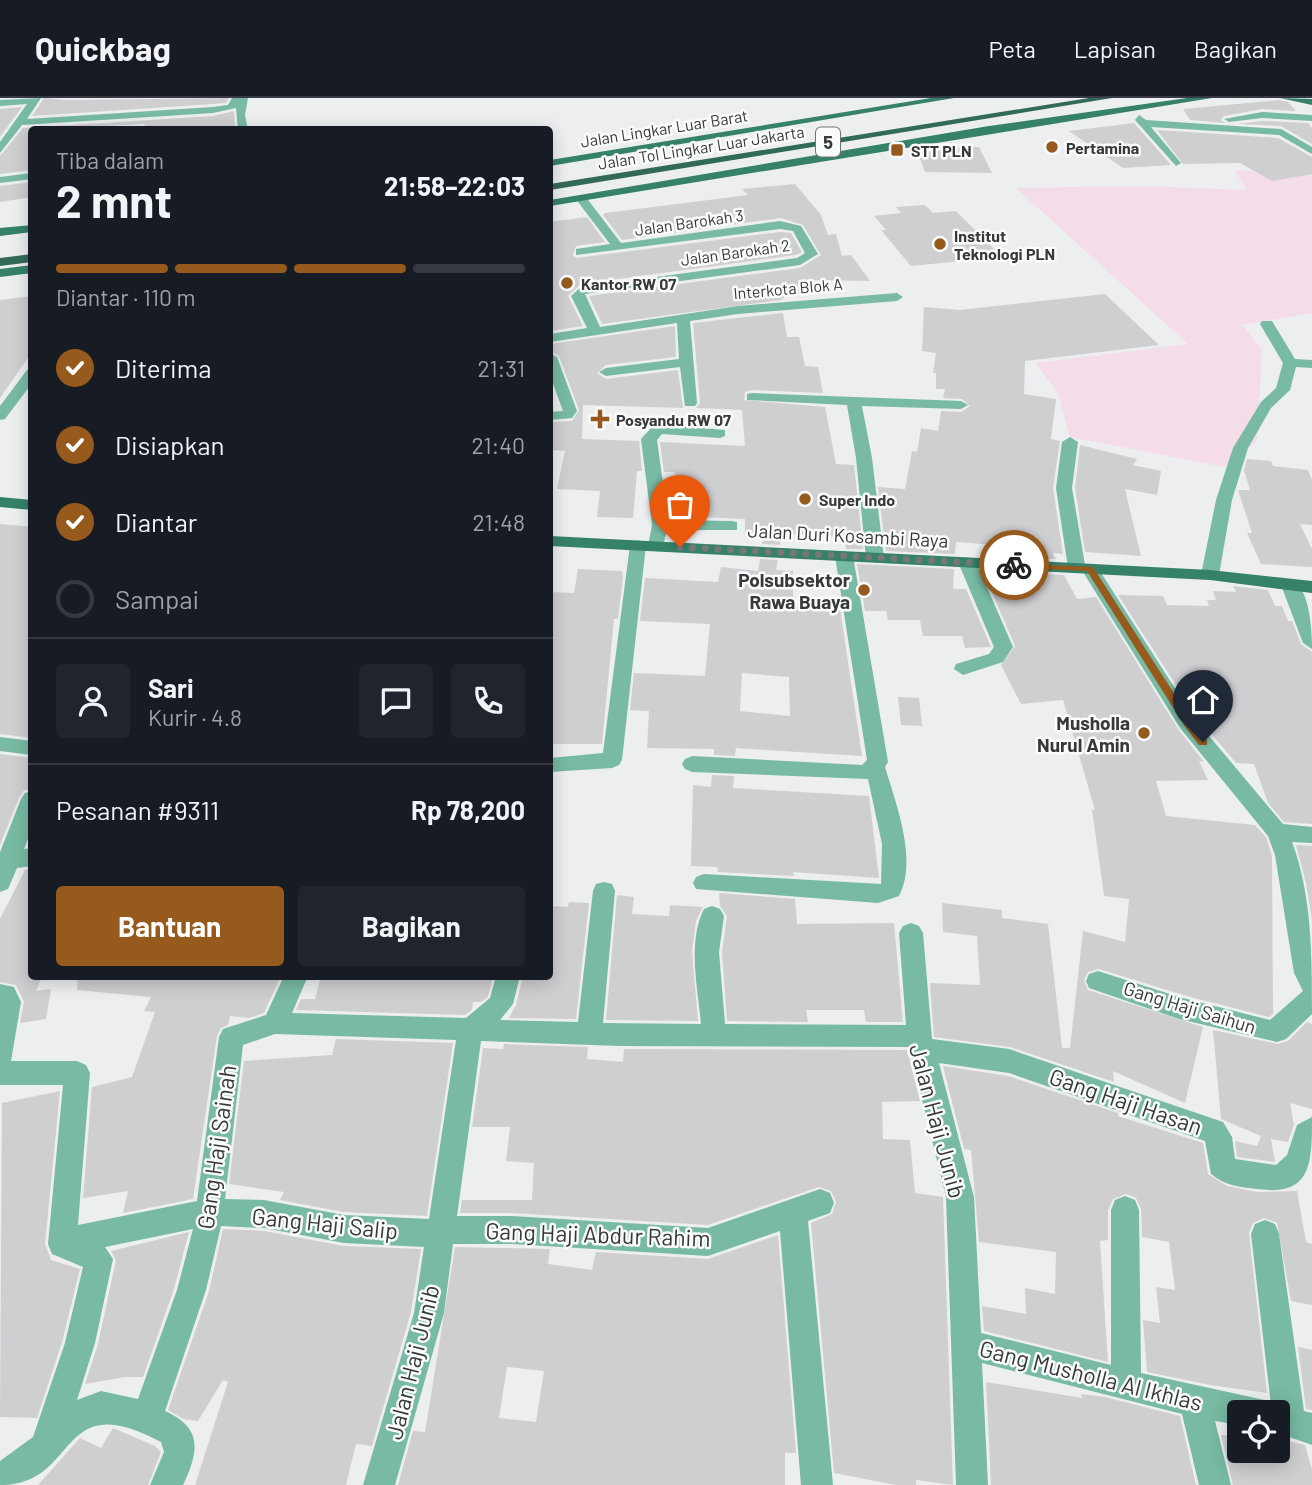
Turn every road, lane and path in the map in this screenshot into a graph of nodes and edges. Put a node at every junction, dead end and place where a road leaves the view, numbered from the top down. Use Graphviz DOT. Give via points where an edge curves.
graph roads {
  1 [pos="237,98"];
  2 [pos="243,98"];
  3 [pos="949,98"];
  4 [pos="1045,98"];
  5 [pos="1107,98"];
  6 [pos="1207,98"];
  7 [pos="1286,98"];
  8 [pos="34,99"];
  9 [pos="1312,102"];
  10 [pos="0,103"];
  11 [pos="100,107"];
  12 [pos="1132,108"];
  13 [pos="1293,116"];
  14 [pos="93,117"];
  15 [pos="1312,118"];
  16 [pos="23,121"];
  17 [pos="1144,123"];
  18 [pos="242,126"];
  19 [pos="1216,128"];
  20 [pos="1281,132"];
  21 [pos="0,150"];
  22 [pos="1312,151"];
  23 [pos="553,163"];
  24 [pos="1176,163"];
  25 [pos="28,176"];
  26 [pos="553,176"];
  27 [pos="0,180"];
  28 [pos="553,187"];
  29 [pos="581,198"];
  30 [pos="553,203"];
  31 [pos="28,230"];
  32 [pos="0,234"];
  33 [pos="28,244"];
  34 [pos="618,247"];
  35 [pos="0,248"];
  36 [pos="580,252"];
  37 [pos="812,254"];
  38 [pos="28,258"];
  39 [pos="0,262"];
  40 [pos="28,270"];
  41 [pos="0,273"];
  42 [pos="28,278"];
  43 [pos="0,282"];
  44 [pos="897,297"];
  45 [pos="683,317"];
  46 [pos="1267,324"];
  47 [pos="595,330"];
  48 [pos="553,337"];
  49 [pos="686,362"];
  50 [pos="1290,363"];
  51 [pos="553,365"];
  52 [pos="1312,365"];
  53 [pos="606,372"];
  54 [pos="28,378"];
  55 [pos="752,397"];
  56 [pos="853,399"];
  57 [pos="690,403"];
  58 [pos="961,405"];
  59 [pos="0,416"];
  60 [pos="553,416"];
  61 [pos="720,433"];
  62 [pos="1070,442"];
  63 [pos="0,502"];
  64 [pos="28,505"];
  65 [pos="660,525"];
  66 [pos="731,526"];
  67 [pos="553,541"];
  68 [pos="647,546"];
  69 [pos="844,556"];
  70 [pos="875,558"];
  71 [pos="967,562"];
  72 [pos="1084,568"];
  73 [pos="1210,575"];
  74 [pos="1290,585"];
  75 [pos="1312,587"];
  76 [pos="1312,643"];
  77 [pos="963,668"];
  78 [pos="0,744"];
  79 [pos="28,748"];
  80 [pos="692,764"];
  81 [pos="553,765"];
  82 [pos="875,767"];
  83 [pos="28,808"];
  84 [pos="1277,832"];
  85 [pos="1312,835"];
  86 [pos="28,857"];
  87 [pos="4,860"];
  88 [pos="0,883"];
  89 [pos="704,883"];
  90 [pos="604,891"];
  91 [pos="712,916"];
  92 [pos="911,933"];
  93 [pos="294,980"];
  94 [pos="507,980"];
  95 [pos="1098,981"];
  96 [pos="1312,984"];
  97 [pos="0,995"];
  98 [pos="1312,998"];
  99 [pos="275,1023"];
  100 [pos="470,1030"];
  101 [pos="589,1034"];
  102 [pos="714,1035"];
  103 [pos="921,1042"];
  104 [pos="0,1057"];
  105 [pos="0,1073"];
  106 [pos="1312,1130"];
  107 [pos="1125,1210"];
  108 [pos="210,1212"];
  109 [pos="440,1232"];
  110 [pos="1265,1234"];
  111 [pos="62,1242"];
  112 [pos="966,1343"];
  113 [pos="1126,1384"];
  114 [pos="1195,1402"];
  115 [pos="1227,1407"];
  116 [pos="146,1420"];
  117 [pos="1293,1423"];
  118 [pos="46,1447"];
  119 [pos="0,1479"];
  120 [pos="166,1485"];
  121 [pos="379,1485"];
  122 [pos="817,1485"];
  123 [pos="972,1485"];
  124 [pos="1214,1485"];
  1 -- 14 [label="street" via="235,105 225,108"];
  2 -- 18 [label="street"];
  3 -- 23 [label="main road, Jalan Lingkar Luar Barat"];
  4 -- 26 [label="highway, Jalan Tol Lingkar Luar Jakarta / 5"];
  5 -- 28 [label="highway, Jalan Tol Lingkar Luar Jakarta / 5"];
  6 -- 12 [label="main road"];
  7 -- 9 [label="main road"];
  8 -- 10 [label="street"];
  8 -- 16 [label="street"];
  11 -- 14 [label="street"];
  12 -- 17 [label="street"];
  12 -- 29 [label="main road"];
  13 -- 15 [label="street"];
  13 -- 19 [label="street" via="1238,116 1216,122"];
  13 -- 20 [label="street" via="1303,129"];
  14 -- 16 [label="street"];
  16 -- 21 [label="street"];
  17 -- 19 [label="street"];
  17 -- 24 [label="street"];
  19 -- 20 [label="street"];
  20 -- 22 [label="street"];
  25 -- 27 [label="street"];
  29 -- 30 [label="main road"];
  29 -- 34 [label="street, Jalan Barokah 3"];
  31 -- 32 [label="main road"];
  33 -- 35 [label="highway"];
  34 -- 36 [label="street"];
  34 -- 37 [label="street, Jalan Barokah 3" via="780,225 797,229"];
  37 -- 47 [label="street, Jalan Barokah 2" via="800,261 581,291 577,296"];
  38 -- 39 [label="highway"];
  40 -- 41 [label="main road"];
  42 -- 43 [label="main road"];
  44 -- 45 [label="street, Interkota Blok A"];
  45 -- 47 [label="street, Interkota Blok A"];
  45 -- 49 [label="street"];
  46 -- 50 [label="street"];
  47 -- 48 [label="street, Interkota Blok A"];
  49 -- 53 [label="street"];
  49 -- 57 [label="street"];
  50 -- 52 [label="street"];
  50 -- 73 [label="street" via="1283,390 1254,418 1220,509"];
  51 -- 60 [label="street" via="570,411"];
  54 -- 59 [label="street"];
  55 -- 56 [label="street"];
  56 -- 58 [label="street"];
  56 -- 70 [label="street"];
  61 -- 65 [label="street" via="653,431 649,439"];
  62 -- 72 [label="street" via="1064,488"];
  63 -- 64 [label="main road"];
  65 -- 66 [label="street"];
  65 -- 68 [label="street"];
  67 -- 68 [label="main road, Jalan Duri Kosambi Raya"];
  68 -- 69 [label="main road, Jalan Duri Kosambi Raya"];
  68 -- 81 [label="street" via="612,760"];
  69 -- 70 [label="main road, Jalan Duri Kosambi Raya"];
  69 -- 82 [label="street" via="878,762"];
  70 -- 71 [label="main road, Jalan Duri Kosambi Raya"];
  71 -- 72 [label="main road, Jalan Duri Kosambi Raya"];
  71 -- 77 [label="street" via="1004,648 996,658"];
  72 -- 73 [label="main road, Jalan Duri Kosambi Raya"];
  72 -- 84 [label="street" via="1187,723"];
  73 -- 74 [label="main road, Jalan Duri Kosambi Raya"];
  74 -- 75 [label="main road, Jalan Duri Kosambi Raya"];
  74 -- 76 [label="street"];
  78 -- 79 [label="street"];
  80 -- 82 [label="street" via="864,773"];
  82 -- 89 [label="street" via="889,820 891,890 878,894"];
  83 -- 87 [label="street"];
  84 -- 85 [label="street"];
  84 -- 96 [label="street" via="1286,855 1306,973"];
  86 -- 87 [label="street"];
  87 -- 88 [label="street"];
  90 -- 101 [label="street"];
  91 -- 102 [label="street" via="707,952"];
  92 -- 103 [label="street"];
  93 -- 99 [label="street"];
  94 -- 100 [label="street" via="501,1004"];
  95 -- 98 [label="street, Gang Haji Saihun" via="1270,1031 1277,1031"];
  97 -- 104 [label="street" via="9,1002"];
  99 -- 100 [label="street, Jalan Haji Junib"];
  99 -- 108 [label="street, Gang Haji Sainah" via="232,1037 221,1088"];
  100 -- 101 [label="street, Jalan Haji Junib"];
  100 -- 109 [label="street, Jalan Haji Junib"];
  101 -- 102 [label="street, Jalan Haji Junib"];
  102 -- 103 [label="street, Jalan Haji Junib"];
  103 -- 106 [label="street, Gang Haji Hasan" via="951,1055 1009,1061 1214,1131 1221,1165 1230,1172 1281,1180 1298,1163 1306,1134"];
  103 -- 112 [label="street, Jalan Haji Junib" via="960,1197"];
  105 -- 111 [label="street" via="77,1073"];
  107 -- 113 [label="street"];
  108 -- 109 [label="street, Gang Haji Salip" via="264,1214 344,1229"];
  108 -- 111 [label="street, Gang Haji Salip"];
  108 -- 116 [label="street, Gang Haji Sainah" via="195,1274"];
  109 -- 121 [label="street, Jalan Haji Junib" via="429,1313"];
  109 -- 122 [label="street, Gang Haji Abdur Rahim" via="524,1230 708,1242 807,1208"];
  110 -- 117 [label="street"];
  111 -- 118 [label="street" via="99,1259 80,1343"];
  112 -- 113 [label="street, Gang Musholla Al Ikhlas"];
  112 -- 123 [label="street, Jalan Haji Junib"];
  113 -- 114 [label="street, Gang Musholla Al Ikhlas"];
  114 -- 115 [label="street, Gang Musholla Al Ikhlas"];
  114 -- 124 [label="street"];
  116 -- 118 [label="street" via="112,1407 96,1409 70,1421"];
  116 -- 120 [label="street" via="169,1428 181,1441 180,1455"];
  118 -- 119 [label="street"];
}
